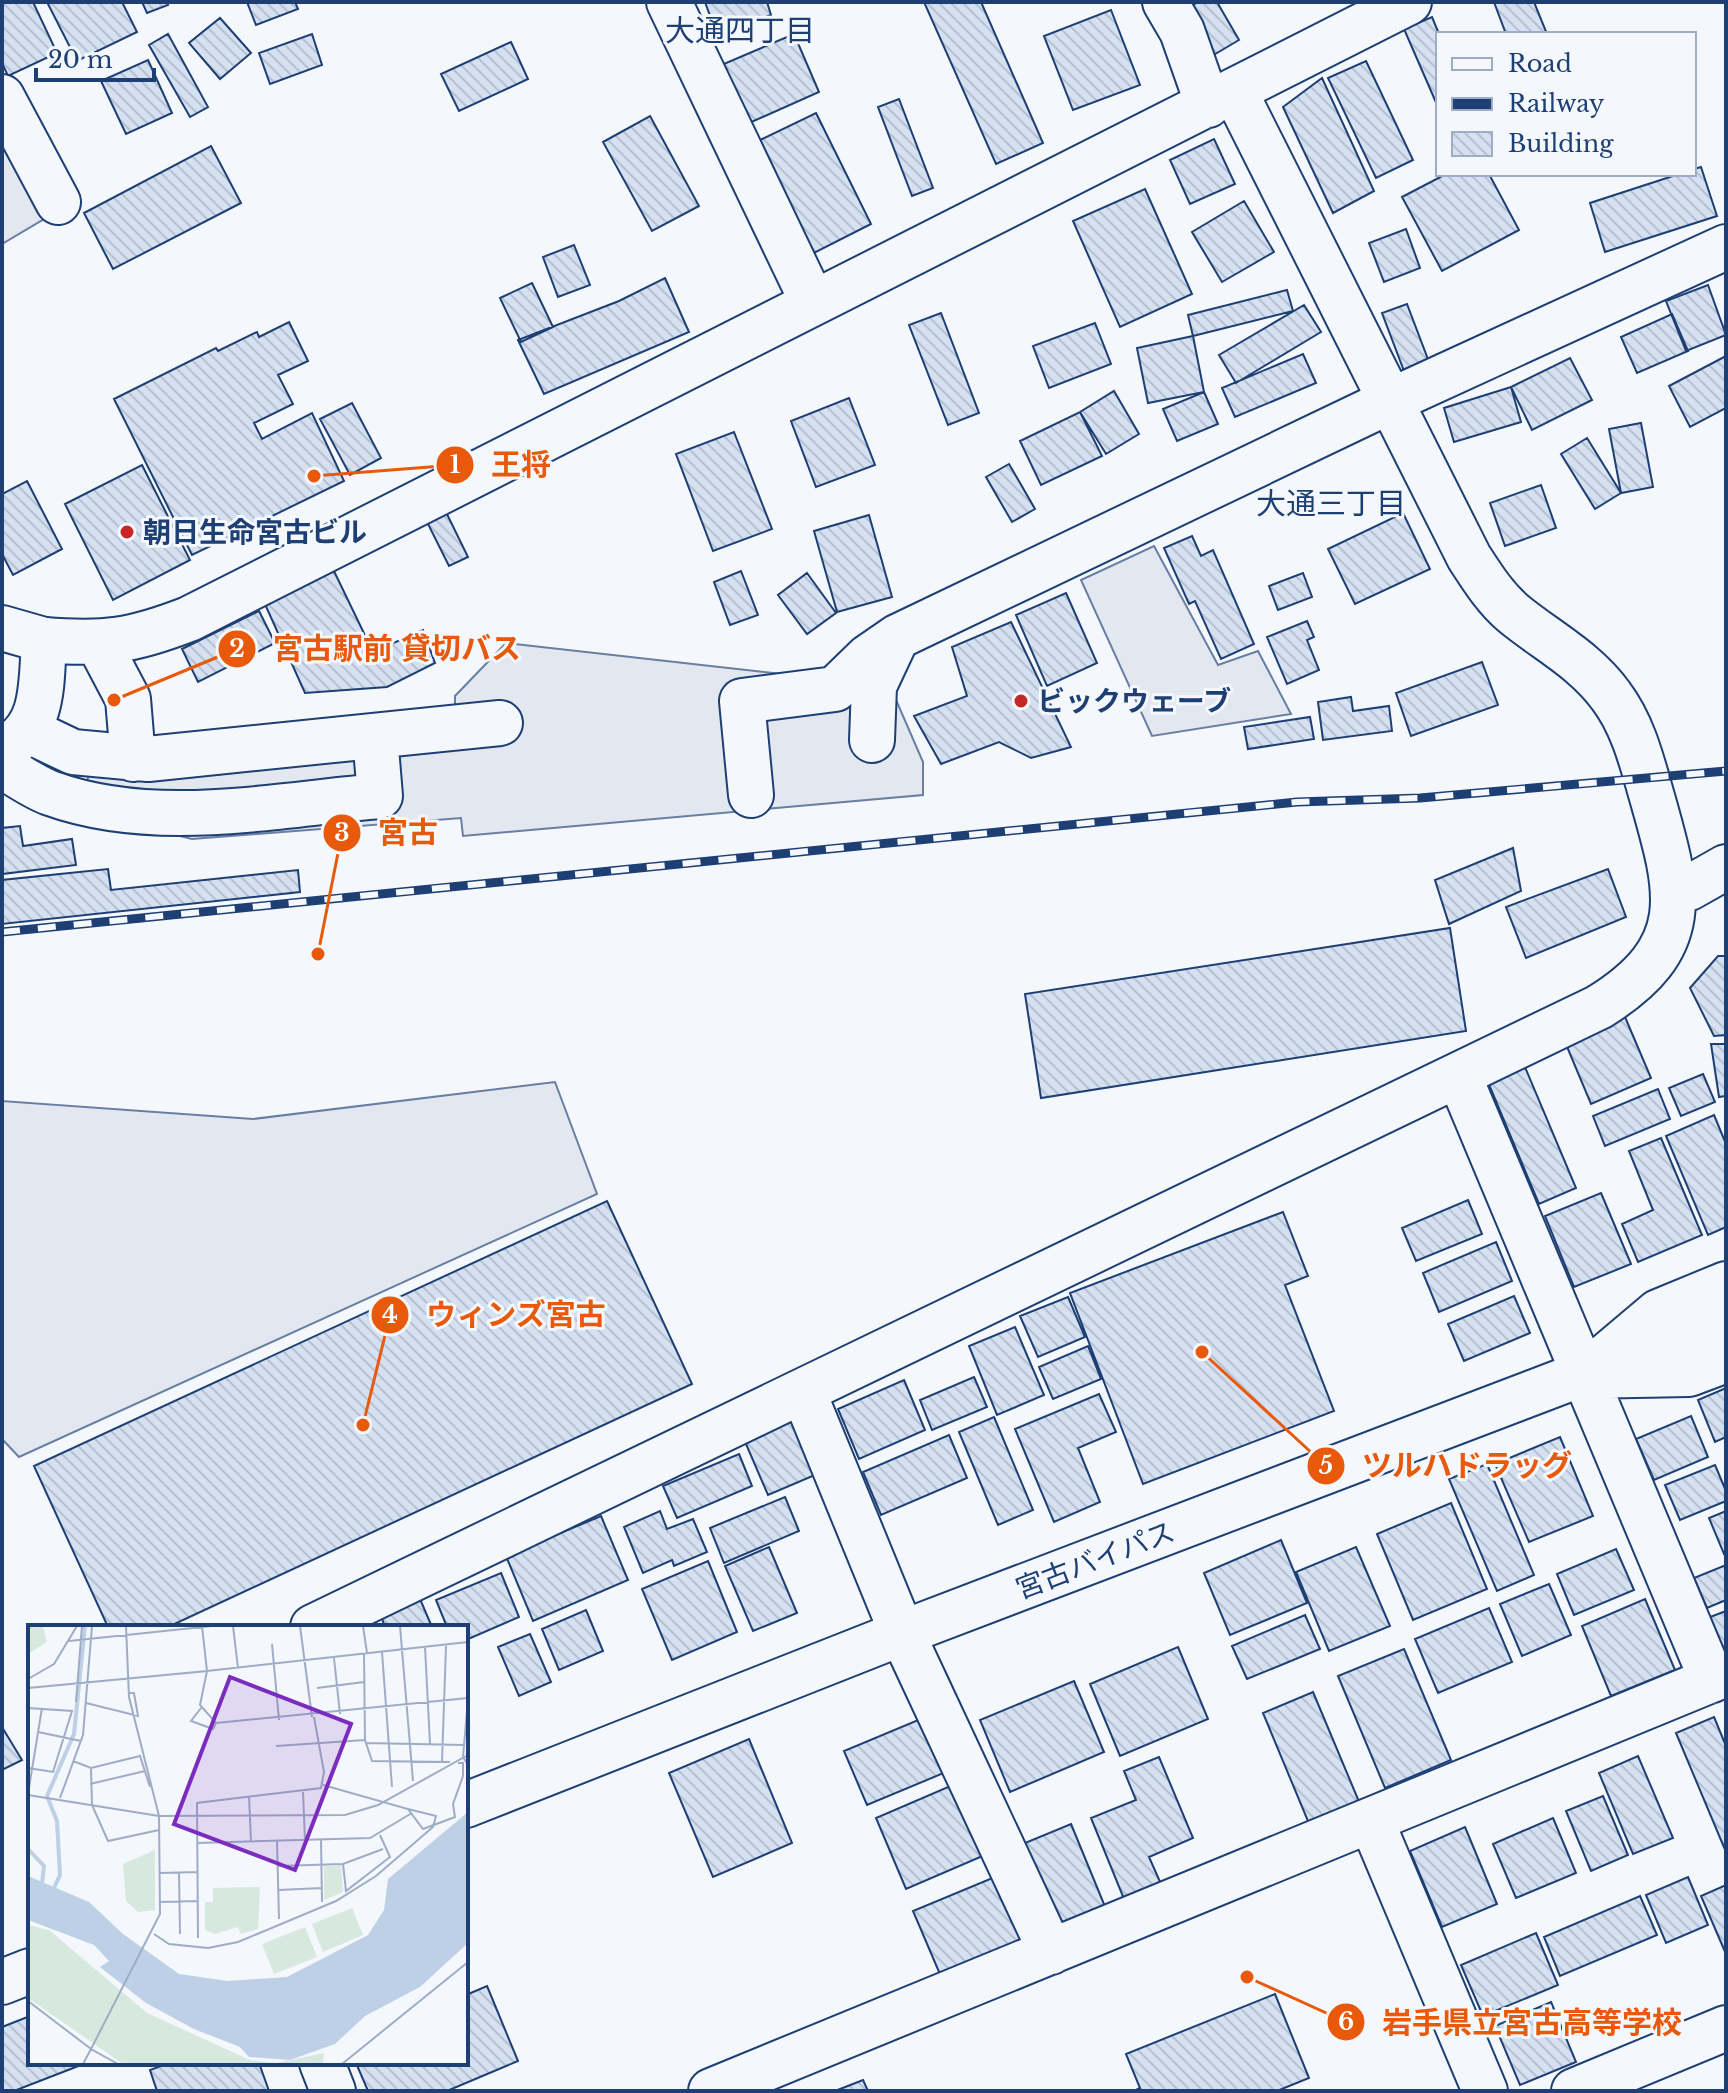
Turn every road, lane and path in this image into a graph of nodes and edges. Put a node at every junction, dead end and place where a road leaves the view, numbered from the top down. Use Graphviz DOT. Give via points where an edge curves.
graph roads {
  1 [pos="669,2"];
  2 [pos="1165,2"];
  3 [pos="1409,2"];
  4 [pos="2,97"];
  5 [pos="1221,99"];
  6 [pos="58,202"];
  7 [pos="1726,247"];
  8 [pos="813,303"];
  9 [pos="1388,402"];
  10 [pos="2,628"];
  11 [pos="897,637"];
  12 [pos="44,640"];
  13 [pos="99,644"];
  14 [pos="500,723"];
  15 [pos="375,736"];
  16 [pos="16,740"];
  17 [pos="872,740"];
  18 [pos="133,759"];
  19 [pos="2,766"];
  20 [pos="751,795"];
  21 [pos="1726,867"];
  22 [pos="1673,892"];
  23 [pos="1459,1076"];
  24 [pos="1726,1284"];
  25 [pos="1726,1319"];
  26 [pos="1726,1360"];
  27 [pos="1583,1376"];
  28 [pos="803,1391"];
  29 [pos="317,1625"];
  30 [pos="902,1633"];
  31 [pos="1719,1677"];
  32 [pos="468,1804"];
  33 [pos="1371,1820"];
  34 [pos="1051,1952"];
  35 [pos="28,1972"];
  36 [pos="2,1982"];
  37 [pos="1726,2028"];
  38 [pos="323,2065"];
  39 [pos="333,2091"];
  40 [pos="711,2091"];
  41 [pos="1485,2091"];
  42 [pos="1574,2091"];
  1 -- 8 [label="main road"];
  2 -- 5 [label="main road"];
  3 -- 5 [label="main road"];
  4 -- 6 [label="main road"];
  5 -- 8 [label="main road"];
  5 -- 9 [label="main road"];
  7 -- 9 [label="main road"];
  8 -- 13 [label="main road" via="189,619 144,637"];
  9 -- 11 [label="main road"];
  9 -- 22 [label="main road" via="1489,588 1512,613 1592,674 1620,710 1647,779"];
  10 -- 12 [label="main road"];
  11 -- 17 [label="main road" via="874,686"];
  11 -- 20 [label="main road" via="835,689 742,701"];
  12 -- 13 [label="main road"];
  12 -- 16 [label="main road" via="39,703"];
  13 -- 18 [label="main road" via="128,699"];
  14 -- 15 [label="main road"];
  15 -- 18 [label="main road"];
  15 -- 19 [label="main road" via="380,796 185,813 96,806 48,792"];
  16 -- 18 [label="main road"];
  21 -- 22 [label="main road"];
  22 -- 23 [label="main road" via="1666,941 1626,990"];
  23 -- 27 [label="main road"];
  23 -- 28 [label="main road"];
  24 -- 27 [label="main road" via="1658,1312"];
  25 -- 27 [label="main road, 宮古バイパス"];
  26 -- 27 [label="main road" via="1689,1374"];
  27 -- 30 [label="main road, 宮古バイパス"];
  27 -- 31 [label="main road"];
  28 -- 29 [label="main road"];
  28 -- 30 [label="main road"];
  30 -- 32 [label="main road, 宮古バイパス"];
  30 -- 34 [label="main road"];
  31 -- 33 [label="main road"];
  33 -- 34 [label="main road"];
  33 -- 41 [label="main road"];
  34 -- 40 [label="main road"];
  35 -- 36 [label="main road"];
  37 -- 42 [label="main road"];
  38 -- 39 [label="main road"];
}
